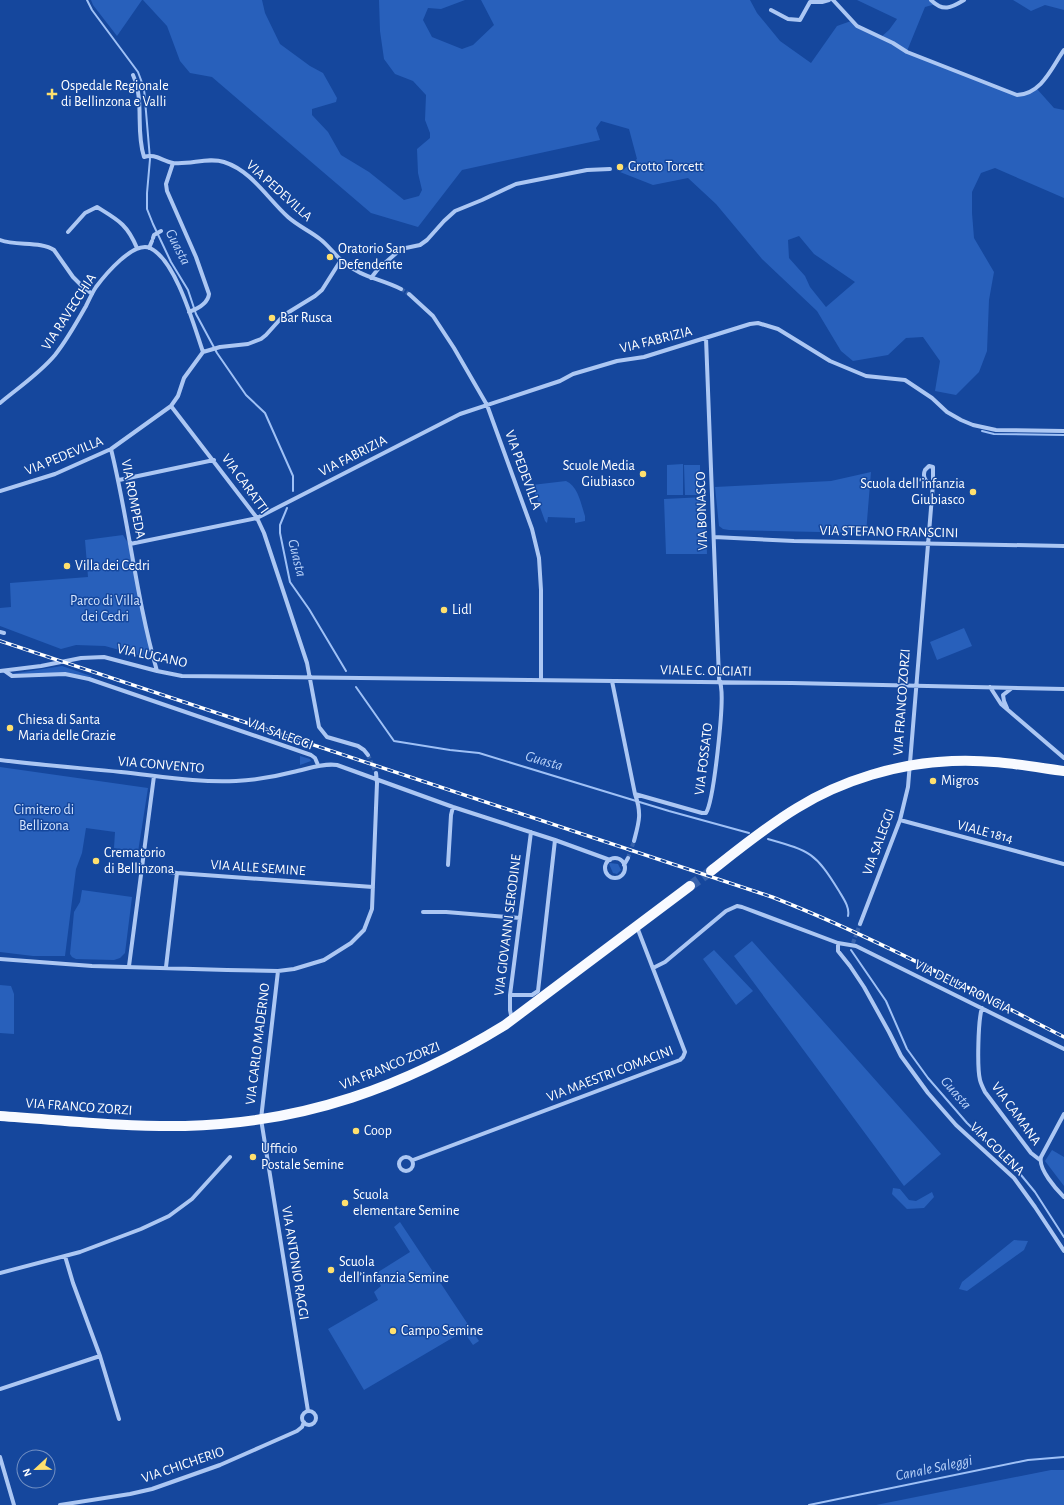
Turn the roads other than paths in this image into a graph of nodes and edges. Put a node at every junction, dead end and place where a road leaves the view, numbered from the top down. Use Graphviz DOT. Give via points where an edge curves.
graph roads {
  1 [pos="829,0"];
  2 [pos="833,0"];
  3 [pos="931,0"];
  4 [pos="964,0"];
  5 [pos="770,10"];
  6 [pos="1064,50"];
  7 [pos="133,75"];
  8 [pos="173,163"];
  9 [pos="610,168"];
  10 [pos="161,231"];
  11 [pos="68,232"];
  12 [pos="0,240"];
  13 [pos="137,248"];
  14 [pos="149,248"];
  15 [pos="341,260"];
  16 [pos="371,278"];
  17 [pos="401,289"];
  18 [pos="92,294"];
  19 [pos="408,294"];
  20 [pos="189,312"];
  21 [pos="706,338"];
  22 [pos="203,352"];
  23 [pos="0,403"];
  24 [pos="487,405"];
  25 [pos="171,406"];
  26 [pos="1064,431"];
  27 [pos="111,449"];
  28 [pos="214,460"];
  29 [pos="119,480"];
  30 [pos="933,484"];
  31 [pos="0,491"];
  32 [pos="257,518"];
  33 [pos="714,537"];
  34 [pos="130,544"];
  35 [pos="928,544"];
  36 [pos="1064,546"];
  37 [pos="2,671"];
  38 [pos="157,671"];
  39 [pos="310,678"];
  40 [pos="348,678"];
  41 [pos="541,680"];
  42 [pos="612,681"];
  43 [pos="720,683"];
  44 [pos="917,686"];
  45 [pos="990,687"];
  46 [pos="1012,687"];
  47 [pos="1064,688"];
  48 [pos="1009,711"];
  49 [pos="368,755"];
  50 [pos="1064,758"];
  51 [pos="0,760"];
  52 [pos="318,765"];
  53 [pos="911,765"];
  54 [pos="1064,771"];
  55 [pos="376,773"];
  56 [pos="154,776"];
  57 [pos="377,779"];
  58 [pos="636,796"];
  59 [pos="453,807"];
  60 [pos="900,820"];
  61 [pos="531,832"];
  62 [pos="555,840"];
  63 [pos="634,841"];
  64 [pos="628,858"];
  65 [pos="610,860"];
  66 [pos="624,864"];
  67 [pos="1064,864"];
  68 [pos="448,866"];
  69 [pos="142,868"];
  70 [pos="711,871"];
  71 [pos="177,873"];
  72 [pos="690,886"];
  73 [pos="372,887"];
  74 [pos="423,912"];
  75 [pos="520,918"];
  76 [pos="860,924"];
  77 [pos="637,927"];
  78 [pos="838,944"];
  79 [pos="0,959"];
  80 [pos="129,966"];
  81 [pos="166,967"];
  82 [pos="653,968"];
  83 [pos="278,971"];
  84 [pos="510,995"];
  85 [pos="982,1008"];
  86 [pos="512,1020"];
  87 [pos="1064,1049"];
  88 [pos="1064,1114"];
  89 [pos="0,1116"];
  90 [pos="261,1119"];
  91 [pos="230,1156"];
  92 [pos="413,1160"];
  93 [pos="1040,1160"];
  94 [pos="1064,1197"];
  95 [pos="1064,1251"];
  96 [pos="65,1256"];
  97 [pos="0,1273"];
  98 [pos="100,1356"];
  99 [pos="0,1389"];
  100 [pos="308,1411"];
  101 [pos="119,1419"];
  102 [pos="304,1422"];
  103 [pos="0,1457"];
  104 [pos="14,1505"];
  105 [pos="60,1505"];
  1 -- 5 [label="street" via="810,2 802,18 797,20"];
  2 -- 6 [label="street" via="854,24 864,31 907,52 1014,94 1024,94 1037,89"];
  3 -- 4 [label="street" via="937,5 949,8"];
  7 -- 8 [label="street, VIA PEDEVILLA" via="139,91 140,142 147,156"];
  8 -- 15 [label="street, VIA PEDEVILLA" via="217,160 243,171 289,218 321,240"];
  8 -- 20 [label="street" via="166,184 167,190 209,294 208,299 197,309"];
  9 -- 16 [label="street" via="516,184 455,211 427,240 400,249"];
  10 -- 14 [label="street" via="153,238"];
  11 -- 13 [label="street" via="85,213 97,207 121,222 132,234"];
  12 -- 18 [label="street" via="49,246 81,285"];
  13 -- 14 [label="street"];
  13 -- 18 [label="street, VIA RAVECCHIA" via="117,263"];
  14 -- 20 [label="street" via="165,261 182,292"];
  15 -- 16 [label="street, VIA PEDEVILLA"];
  15 -- 22 [label="street" via="316,296 284,315 256,342"];
  16 -- 17 [label="street, VIA PEDEVILLA"];
  18 -- 23 [label="street, VIA RAVECCHIA" via="56,354"];
  19 -- 24 [label="street, VIA PEDEVILLA" via="433,316"];
  20 -- 22 [label="street"];
  21 -- 24 [label="street, VIA FABRIZIA" via="644,357 617,361 573,374 560,381"];
  21 -- 26 [label="street, VIA FABRIZIA" via="750,324 772,326 841,366 866,376 905,380 932,398 947,412 972,425 996,430"];
  21 -- 33 [label="street, VIA BONASCO"];
  22 -- 25 [label="street" via="186,375"];
  24 -- 32 [label="street, VIA FABRIZIA" via="454,417"];
  24 -- 41 [label="street, VIA PEDEVILLA" via="537,547 541,590"];
  25 -- 27 [label="street, VIA PEDEVILLA"];
  25 -- 28 [label="street, VIA CARATTI"];
  27 -- 29 [label="street, VIA ROMPEDA"];
  27 -- 31 [label="street, VIA PEDEVILLA" via="55,474"];
  28 -- 29 [label="street"];
  28 -- 32 [label="street, VIA CARATTI"];
  29 -- 34 [label="street, VIA ROMPEDA"];
  30 -- 35 [label="street, VIA FRANCO ZORZI"];
  32 -- 34 [label="street, VIA FABRIZIA"];
  32 -- 39 [label="street, VIA CARATTI" via="276,568"];
  33 -- 35 [label="street, VIA STEFANO FRANSCINI"];
  33 -- 43 [label="street, VIA BONASCO"];
  34 -- 38 [label="street, VIA ROMPEDA"];
  35 -- 36 [label="street, VIA STEFANO FRANSCINI"];
  35 -- 44 [label="street, VIA FRANCO ZORZI"];
  37 -- 38 [label="street, VIA LUGANO" via="90,657 115,659"];
  37 -- 52 [label="street, VIA SALEGGI" via="12,676 64,674 89,679 311,755"];
  38 -- 39 [label="street, VIA LUGANO" via="182,676"];
  39 -- 40 [label="street, VIA LUGANO"];
  39 -- 49 [label="street, VIA CARATTI" via="317,720 322,732 329,738 360,747"];
  40 -- 41 [label="street, VIALE C. OLGIATI"];
  41 -- 42 [label="street, VIALE C. OLGIATI"];
  42 -- 43 [label="street, VIALE C. OLGIATI"];
  42 -- 58 [label="street"];
  43 -- 44 [label="street, VIALE C. OLGIATI"];
  43 -- 58 [label="street, VIA FOSSATO" via="718,749 712,794 706,813 697,813"];
  44 -- 45 [label="street, VIALE C. OLGIATI"];
  44 -- 53 [label="street, VIA FRANCO ZORZI"];
  45 -- 46 [label="street, VIALE C. OLGIATI"];
  45 -- 48 [label="street"];
  46 -- 47 [label="street, VIALE C. OLGIATI"];
  46 -- 48 [label="street" via="1003,695"];
  48 -- 50 [label="street"];
  51 -- 56 [label="street, VIA CONVENTO"];
  52 -- 56 [label="street, VIA CONVENTO" via="272,777 235,781"];
  52 -- 57 [label="street, VIA SALEGGI" via="337,765"];
  53 -- 54 [label="main road" via="972,761"];
  53 -- 60 [label="street, VIA SALEGGI"];
  53 -- 70 [label="main road, VIA FRANCO ZORZI" via="856,780 810,800 784,816"];
  55 -- 57 [label="street"];
  56 -- 69 [label="street"];
  57 -- 59 [label="street, VIA SALEGGI"];
  57 -- 73 [label="street"];
  58 -- 63 [label="street" via="640,820"];
  59 -- 61 [label="street, VIA SALEGGI"];
  59 -- 68 [label="street"];
  60 -- 67 [label="street, VIALE 1814"];
  60 -- 76 [label="street, VIA SALEGGI"];
  61 -- 62 [label="street, VIA SALEGGI"];
  61 -- 75 [label="street, VIA GIOVANNI SERODINE"];
  62 -- 65 [label="street, VIA SALEGGI"];
  62 -- 84 [label="street" via="538,991 532,994"];
  64 -- 66 [label="street"];
  65 -- 66 [label="street, VIA SALEGGI" via="619,859"];
  65 -- 66 [label="street" via="606,864 606,870 612,877 623,874"];
  69 -- 71 [label="street, VIA ALLE SEMINE"];
  69 -- 80 [label="street"];
  71 -- 73 [label="street, VIA ALLE SEMINE"];
  71 -- 81 [label="street"];
  72 -- 77 [label="main road, VIA FRANCO ZORZI"];
  73 -- 83 [label="street" via="370,918 355,940 316,963"];
  74 -- 75 [label="street"];
  75 -- 84 [label="street, VIA GIOVANNI SERODINE"];
  77 -- 82 [label="street, VIA MAESTRI COMACINI"];
  77 -- 86 [label="main road, VIA FRANCO ZORZI"];
  78 -- 82 [label="street" via="737,906 726,911 665,962"];
  78 -- 85 [label="street, VIA DELLA RONGIA" via="852,944"];
  78 -- 95 [label="street, VIA GOLENA" via="838,951 864,987 901,1056 956,1125 1014,1178"];
  79 -- 80 [label="street" via="92,966"];
  80 -- 81 [label="street"];
  81 -- 83 [label="street"];
  82 -- 92 [label="street, VIA MAESTRI COMACINI" via="685,1052 680,1060"];
  83 -- 90 [label="street, VIA CARLO MADERNO"];
  84 -- 86 [label="street, VIA GIOVANNI SERODINE"];
  85 -- 87 [label="street, VIA DELLA RONGIA"];
  85 -- 93 [label="street, VIA CAMANA" via="979,1075 982,1086 1029,1150"];
  86 -- 90 [label="main road, VIA FRANCO ZORZI" via="473,1045 428,1068 375,1090 322,1107"];
  88 -- 93 [label="street"];
  89 -- 90 [label="main road, VIA FRANCO ZORZI" via="137,1126 200,1126"];
  90 -- 100 [label="street, VIA ANTONIO RAGGI"];
  91 -- 96 [label="street" via="192,1199 169,1216 107,1242"];
  93 -- 94 [label="street, VIA CAMANA" via="1042,1169"];
  96 -- 97 [label="street"];
  96 -- 98 [label="street"];
  98 -- 99 [label="street"];
  98 -- 101 [label="street"];
  100 -- 102 [label="street" via="303,1414"];
  100 -- 102 [label="street" via="315,1415 315,1421 310,1425"];
  102 -- 105 [label="street, VIA CHICHERIO" via="297,1431 220,1465 165,1485 141,1492"];
  103 -- 104 [label="street"];
}
